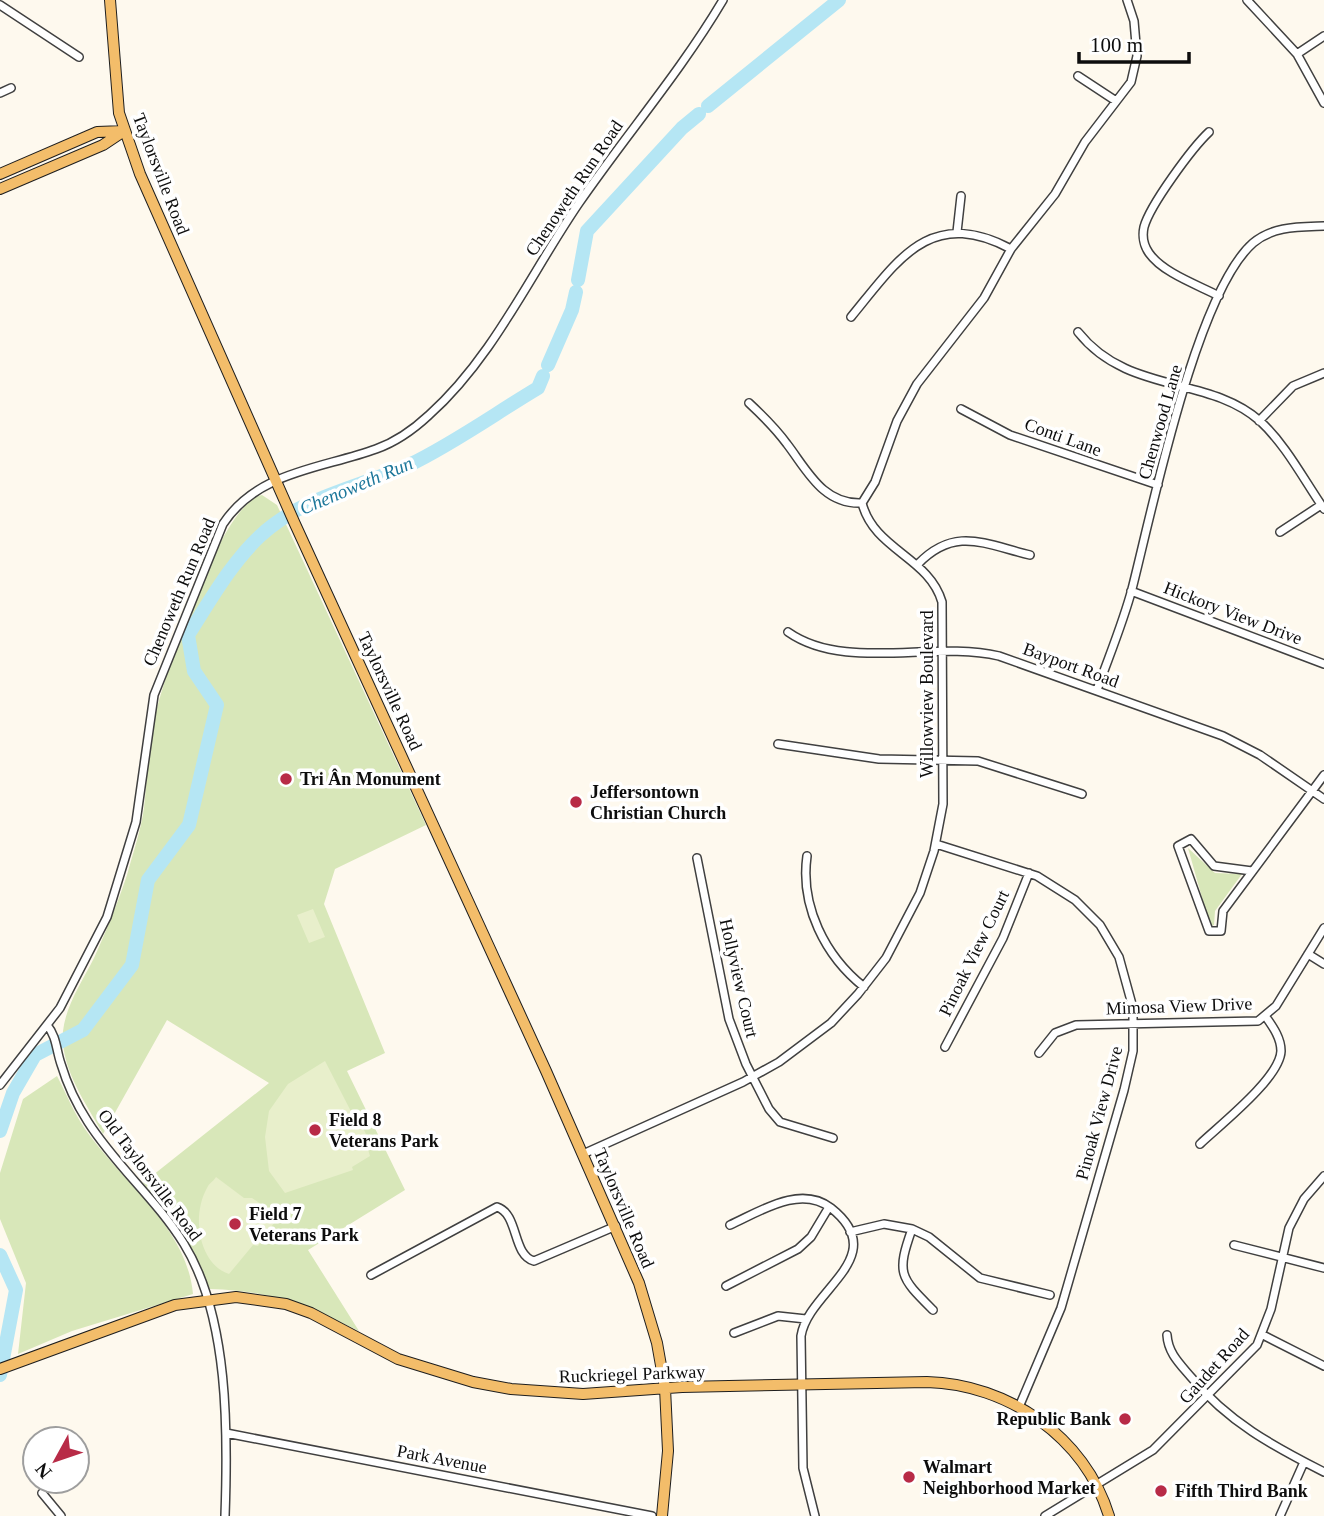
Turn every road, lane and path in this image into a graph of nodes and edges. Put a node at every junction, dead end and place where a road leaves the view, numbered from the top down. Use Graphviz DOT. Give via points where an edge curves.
graph roads {
  1 [pos="110,0"];
  2 [pos="723,0"];
  3 [pos="1126,0"];
  4 [pos="1247,0"];
  5 [pos="0,5"];
  6 [pos="1324,36"];
  7 [pos="1297,54"];
  8 [pos="79,57"];
  9 [pos="1078,76"];
  10 [pos="11,88"];
  11 [pos="0,93"];
  12 [pos="1116,101"];
  13 [pos="1324,103"];
  14 [pos="124,131"];
  15 [pos="1209,132"];
  16 [pos="0,174"];
  17 [pos="0,190"];
  18 [pos="961,196"];
  19 [pos="1324,226"];
  20 [pos="957,232"];
  21 [pos="1011,249"];
  22 [pos="1219,296"];
  23 [pos="851,317"];
  24 [pos="1078,332"];
  25 [pos="1324,373"];
  26 [pos="1185,389"];
  27 [pos="749,403"];
  28 [pos="961,409"];
  29 [pos="1259,421"];
  30 [pos="276,480"];
  31 [pos="1158,485"];
  32 [pos="862,503"];
  33 [pos="1323,507"];
  34 [pos="1280,531"];
  35 [pos="1030,555"];
  36 [pos="918,564"];
  37 [pos="1131,591"];
  38 [pos="788,632"];
  39 [pos="943,651"];
  40 [pos="1324,664"];
  41 [pos="1097,690"];
  42 [pos="778,744"];
  43 [pos="944,760"];
  44 [pos="1324,775"];
  45 [pos="1311,789"];
  46 [pos="1082,794"];
  47 [pos="1324,799"];
  48 [pos="936,844"];
  49 [pos="807,856"];
  50 [pos="697,858"];
  51 [pos="1252,871"];
  52 [pos="1029,873"];
  53 [pos="1324,928"];
  54 [pos="1308,954"];
  55 [pos="1324,964"];
  56 [pos="864,987"];
  57 [pos="1266,1017"];
  58 [pos="1135,1024"];
  59 [pos="47,1025"];
  60 [pos="944,1047"];
  61 [pos="1039,1053"];
  62 [pos="753,1077"];
  63 [pos="0,1085"];
  64 [pos="833,1139"];
  65 [pos="1200,1144"];
  66 [pos="583,1154"];
  67 [pos="1324,1176"];
  68 [pos="829,1207"];
  69 [pos="730,1225"];
  70 [pos="616,1226"];
  71 [pos="912,1229"];
  72 [pos="850,1232"];
  73 [pos="1234,1245"];
  74 [pos="1282,1257"];
  75 [pos="1324,1268"];
  76 [pos="371,1276"];
  77 [pos="726,1286"];
  78 [pos="1050,1296"];
  79 [pos="205,1299"];
  80 [pos="933,1310"];
  81 [pos="806,1320"];
  82 [pos="734,1333"];
  83 [pos="1167,1335"];
  84 [pos="1263,1335"];
  85 [pos="1324,1366"];
  86 [pos="5,1367"];
  87 [pos="802,1385"];
  88 [pos="665,1388"];
  89 [pos="1208,1397"];
  90 [pos="1019,1407"];
  91 [pos="226,1433"];
  92 [pos="1304,1462"];
  93 [pos="1324,1472"];
  94 [pos="1097,1485"];
  95 [pos="44,1495"];
  96 [pos="61,1516"];
  97 [pos="226,1516"];
  98 [pos="652,1516"];
  99 [pos="662,1516"];
  100 [pos="815,1516"];
  101 [pos="1045,1516"];
  102 [pos="1110,1516"];
  103 [pos="1280,1516"];
  1 -- 14 [label="main road, Taylorsville Road"];
  2 -- 30 [label="street, Chenoweth Run Road" via="578,205 488,344 443,402 383,447"];
  3 -- 12 [label="street" via="1134,21 1137,56 1131,82"];
  4 -- 7 [label="street"];
  5 -- 8 [label="street"];
  6 -- 7 [label="street"];
  7 -- 13 [label="street"];
  9 -- 12 [label="street"];
  10 -- 11 [label="street"];
  12 -- 21 [label="street" via="1055,194"];
  14 -- 16 [label="main road" via="97,132"];
  14 -- 17 [label="main road" via="103,145"];
  14 -- 30 [label="main road, Taylorsville Road"];
  15 -- 22 [label="street" via="1195,145 1148,218 1143,234 1146,248 1158,262"];
  18 -- 20 [label="street"];
  19 -- 22 [label="street, Chenwood Lane" via="1262,236 1242,257"];
  20 -- 21 [label="street"];
  20 -- 23 [label="street" via="922,243 903,255"];
  21 -- 32 [label="street" via="984,298 917,384"];
  22 -- 26 [label="street, Chenwood Lane"];
  24 -- 26 [label="street" via="1090,347 1118,365"];
  25 -- 29 [label="street" via="1293,386"];
  26 -- 29 [label="street" via="1228,403"];
  26 -- 31 [label="street, Chenwood Lane"];
  27 -- 32 [label="street" via="786,441 820,488 839,499"];
  28 -- 31 [label="street, Conti Lane" via="1010,435"];
  29 -- 33 [label="street"];
  30 -- 59 [label="street, Chenoweth Run Road" via="236,506 215,539 154,695 136,822 118,890 93,947"];
  30 -- 66 [label="main road, Taylorsville Road"];
  31 -- 37 [label="street, Chenwood Lane"];
  32 -- 36 [label="street, Willowview Boulevard" via="881,538"];
  33 -- 34 [label="street"];
  35 -- 36 [label="street" via="959,540 938,545"];
  36 -- 39 [label="street, Willowview Boulevard" via="940,593"];
  37 -- 40 [label="street, Hickory View Drive"];
  37 -- 41 [label="street, Chenwood Lane"];
  38 -- 39 [label="street, Bayport Road" via="835,651"];
  39 -- 41 [label="street, Bayport Road" via="999,656"];
  39 -- 43 [label="street, Willowview Boulevard"];
  41 -- 45 [label="street, Bayport Road" via="1223,736"];
  42 -- 43 [label="street" via="879,760"];
  43 -- 46 [label="street" via="995,765"];
  43 -- 48 [label="street, Willowview Boulevard"];
  44 -- 45 [label="street"];
  45 -- 47 [label="street, Bayport Road"];
  45 -- 51 [label="street"];
  48 -- 52 [label="street, Pinoak View Drive"];
  48 -- 56 [label="street, Willowview Boulevard" via="909,918"];
  49 -- 56 [label="street" via="814,920 839,966"];
  50 -- 62 [label="street, Hollyview Court" via="729,1019"];
  51 -- 51 [label="street" via="1223,911 1221,931 1209,931 1178,846 1191,839 1214,866"];
  52 -- 58 [label="street, Pinoak View Drive" via="1075,900 1105,932 1126,974"];
  52 -- 60 [label="street, Pinoak View Court" via="1003,938"];
  53 -- 54 [label="street, Mimosa View Drive"];
  54 -- 55 [label="street"];
  54 -- 57 [label="street, Mimosa View Drive"];
  56 -- 62 [label="street, Willowview Boulevard" via="806,1044"];
  57 -- 58 [label="street, Mimosa View Drive" via="1251,1022"];
  57 -- 65 [label="street" via="1279,1040 1279,1064"];
  58 -- 61 [label="street, Mimosa View Drive" via="1069,1026 1055,1033"];
  58 -- 90 [label="street, Pinoak View Drive" via="1124,1090 1061,1308"];
  59 -- 63 [label="street, Chenoweth Run Road"];
  59 -- 79 [label="street, Old Taylorsville Road" via="91,1126 186,1246"];
  62 -- 64 [label="street, Hollyview Court" via="780,1122"];
  62 -- 66 [label="street, Willowview Boulevard"];
  66 -- 70 [label="main road, Taylorsville Road"];
  67 -- 74 [label="street, Gaudet Road" via="1296,1212"];
  68 -- 69 [label="street" via="819,1200 798,1197"];
  68 -- 72 [label="street"];
  68 -- 77 [label="street" via="798,1249"];
  70 -- 76 [label="street" via="534,1261 525,1255 507,1215 497,1207"];
  70 -- 88 [label="main road, Taylorsville Road" via="650,1316"];
  71 -- 72 [label="street" via="884,1224"];
  71 -- 78 [label="street" via="980,1278"];
  71 -- 80 [label="street" via="901,1273"];
  72 -- 81 [label="street" via="852,1254 843,1275 817,1300"];
  73 -- 74 [label="street"];
  74 -- 75 [label="street"];
  74 -- 84 [label="street, Gaudet Road"];
  79 -- 86 [label="main road, Ruckriegel Parkway" via="160,1310"];
  79 -- 88 [label="main road, Ruckriegel Parkway" via="236,1297 286,1304 398,1359 473,1382 583,1394"];
  79 -- 91 [label="street, Old Taylorsville Road" via="222,1373"];
  81 -- 82 [label="street" via="778,1316"];
  81 -- 87 [label="street" via="801,1336"];
  83 -- 89 [label="street" via="1173,1356"];
  84 -- 85 [label="street"];
  84 -- 89 [label="street, Gaudet Road"];
  87 -- 88 [label="main road, Ruckriegel Parkway"];
  87 -- 90 [label="main road, Ruckriegel Parkway" via="938,1382 978,1389"];
  87 -- 100 [label="street" via="803,1468"];
  88 -- 99 [label="main road, Taylorsville Road" via="668,1451"];
  89 -- 92 [label="street" via="1252,1434"];
  89 -- 94 [label="street, Gaudet Road" via="1153,1450"];
  90 -- 94 [label="main road, Ruckriegel Parkway" via="1053,1429"];
  91 -- 97 [label="street, Old Taylorsville Road"];
  91 -- 98 [label="street, Park Avenue"];
  92 -- 93 [label="street"];
  92 -- 103 [label="street"];
  94 -- 101 [label="street, Gaudet Road"];
  94 -- 102 [label="main road, Ruckriegel Parkway"];
  95 -- 96 [label="street"];
}
